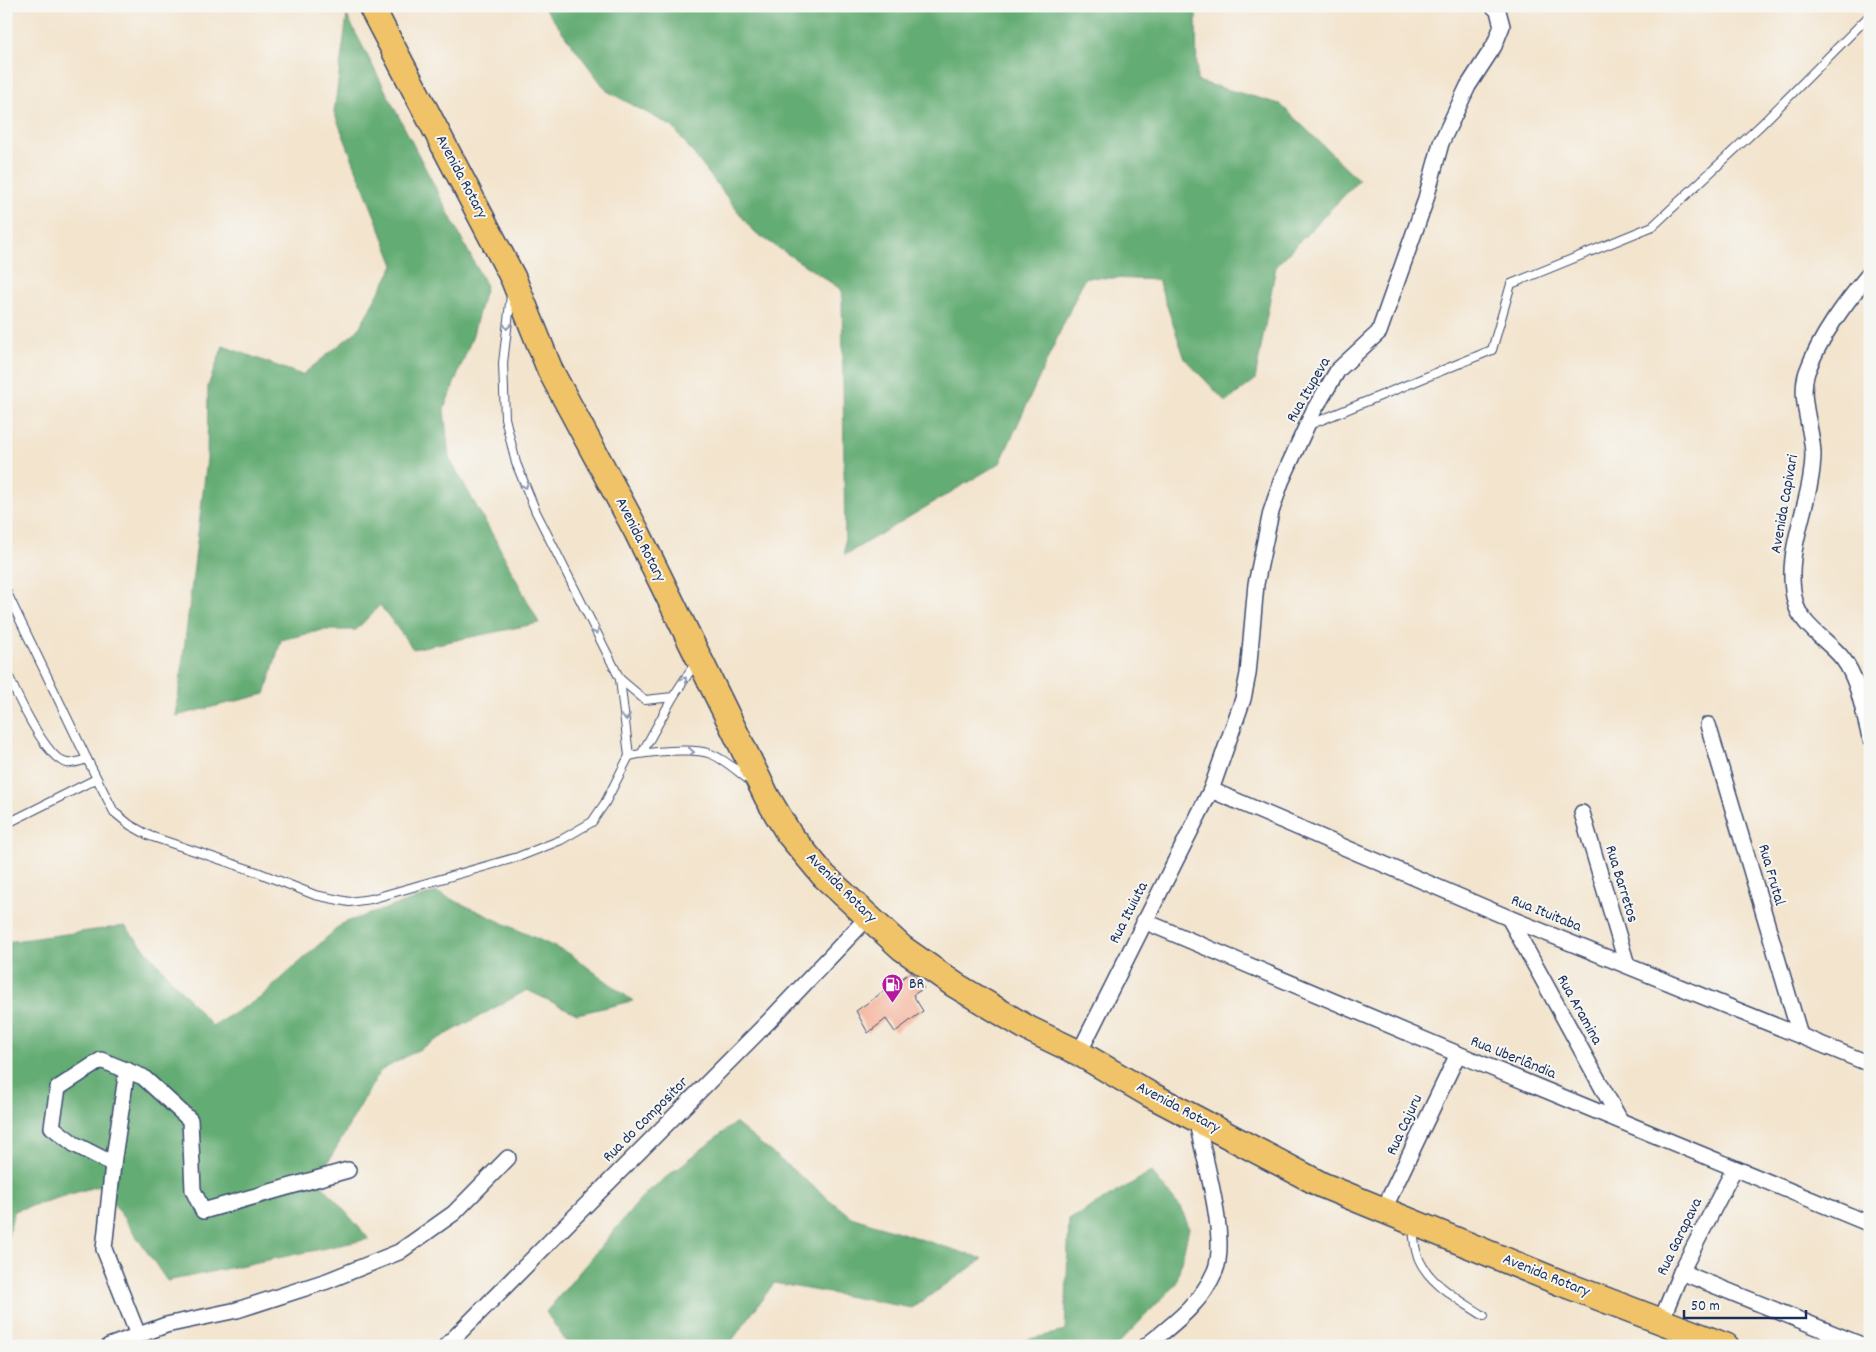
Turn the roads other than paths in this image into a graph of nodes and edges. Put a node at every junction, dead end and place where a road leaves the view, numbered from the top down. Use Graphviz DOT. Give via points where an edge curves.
graph roads {
  1 [pos="371,6"];
  2 [pos="1493,6"];
  3 [pos="1870,15"];
  4 [pos="1870,273"];
  5 [pos="513,278"];
  6 [pos="1307,426"];
  7 [pos="6,590"];
  8 [pos="698,659"];
  9 [pos="6,669"];
  10 [pos="620,679"];
  11 [pos="673,697"];
  12 [pos="1708,724"];
  13 [pos="1870,737"];
  14 [pos="642,753"];
  15 [pos="629,756"];
  16 [pos="86,760"];
  17 [pos="96,779"];
  18 [pos="1211,790"];
  19 [pos="767,797"];
  20 [pos="1582,813"];
  21 [pos="6,824"];
  22 [pos="869,916"];
  23 [pos="1508,918"];
  24 [pos="1144,921"];
  25 [pos="1627,965"];
  26 [pos="1800,1035"];
  27 [pos="1079,1053"];
  28 [pos="1458,1054"];
  29 [pos="1870,1064"];
  30 [pos="127,1070"];
  31 [pos="1196,1118"];
  32 [pos="1620,1120"];
  33 [pos="508,1158"];
  34 [pos="113,1164"];
  35 [pos="1734,1169"];
  36 [pos="348,1170"];
  37 [pos="1384,1211"];
  38 [pos="1412,1223"];
  39 [pos="1870,1224"];
  40 [pos="1680,1272"];
  41 [pos="1484,1316"];
  42 [pos="1661,1321"];
  43 [pos="138,1335"];
  44 [pos="109,1346"];
  45 [pos="446,1346"];
  46 [pos="1146,1346"];
  47 [pos="1726,1346"];
  48 [pos="1864,1346"];
  1 -- 5 [label="main road, Avenida Rotary"];
  2 -- 6 [label="street, Rua Itupeva" via="1498,11 1502,26 1441,143 1425,202 1379,332 1338,370"];
  3 -- 6 [label="lane" via="1762,124 1653,226 1511,284 1492,350"];
  4 -- 13 [label="street, Avenida Capivari" via="1837,317 1806,373 1813,458 1792,556 1796,606 1844,660 1859,695"];
  5 -- 8 [label="main road, Avenida Rotary" via="550,370 637,532"];
  5 -- 10 [label="lane, one-way" via="502,363 505,418 516,463 536,512"];
  6 -- 18 [label="street, Rua Itupeva" via="1271,512 1256,584 1248,674"];
  7 -- 16 [label="lane"];
  11 -- 8 [label="lane, one-way"];
  8 -- 19 [label="main road, Avenida Rotary"];
  9 -- 16 [label="lane" via="18,700 56,757 67,763"];
  10 -- 11 [label="lane" via="645,700"];
  10 -- 15 [label="lane, one-way"];
  11 -- 14 [label="lane"];
  12 -- 26 [label="street, Rua Frutal"];
  14 -- 15 [label="lane"];
  14 -- 19 [label="lane, one-way" via="709,753 728,763"];
  15 -- 17 [label="lane" via="592,822 561,840 509,860 371,899 349,902 315,895 150,836 114,812"];
  16 -- 17 [label="lane"];
  17 -- 21 [label="lane"];
  18 -- 23 [label="street, Rua Ituitaba"];
  18 -- 24 [label="street, Rua Ituiuta"];
  19 -- 22 [label="main road, Avenida Rotary" via="789,834 818,869"];
  20 -- 25 [label="street, Rua Barretos"];
  22 -- 27 [label="main road, Avenida Rotary" via="902,948 955,985 1029,1029"];
  22 -- 45 [label="street, Rua do Compositor"];
  23 -- 25 [label="street, Rua Ituitaba"];
  23 -- 32 [label="street, Rua Aramina"];
  24 -- 27 [label="street, Rua Ituiuta"];
  24 -- 28 [label="street, Rua Uberlândia"];
  25 -- 26 [label="street, Rua Ituitaba"];
  26 -- 29 [label="street, Rua Ituitaba"];
  27 -- 31 [label="main road, Avenida Rotary"];
  28 -- 32 [label="street, Rua Uberlândia"];
  28 -- 37 [label="street, Rua Cajuru"];
  30 -- 34 [label="street"];
  30 -- 34 [label="street" via="101,1060 58,1088 52,1127 74,1144"];
  30 -- 36 [label="street" via="143,1077 190,1120 193,1190 203,1211"];
  31 -- 37 [label="main road, Avenida Rotary" via="1322,1185"];
  31 -- 46 [label="street" via="1219,1229 1216,1269 1210,1283 1187,1312"];
  32 -- 35 [label="street, Rua Uberlândia"];
  33 -- 43 [label="street" via="454,1214 399,1252 327,1281 246,1307 166,1325"];
  34 -- 43 [label="street" via="104,1249"];
  35 -- 39 [label="street, Rua Uberlândia"];
  35 -- 40 [label="street, Rua Garapava"];
  37 -- 38 [label="main road, Avenida Rotary"];
  38 -- 41 [label="lane" via="1416,1253 1424,1269"];
  38 -- 42 [label="main road, Avenida Rotary"];
  40 -- 42 [label="street, Rua Garapava"];
  40 -- 48 [label="street"];
  42 -- 47 [label="main road, Avenida Rotary"];
  43 -- 44 [label="street"];
}
